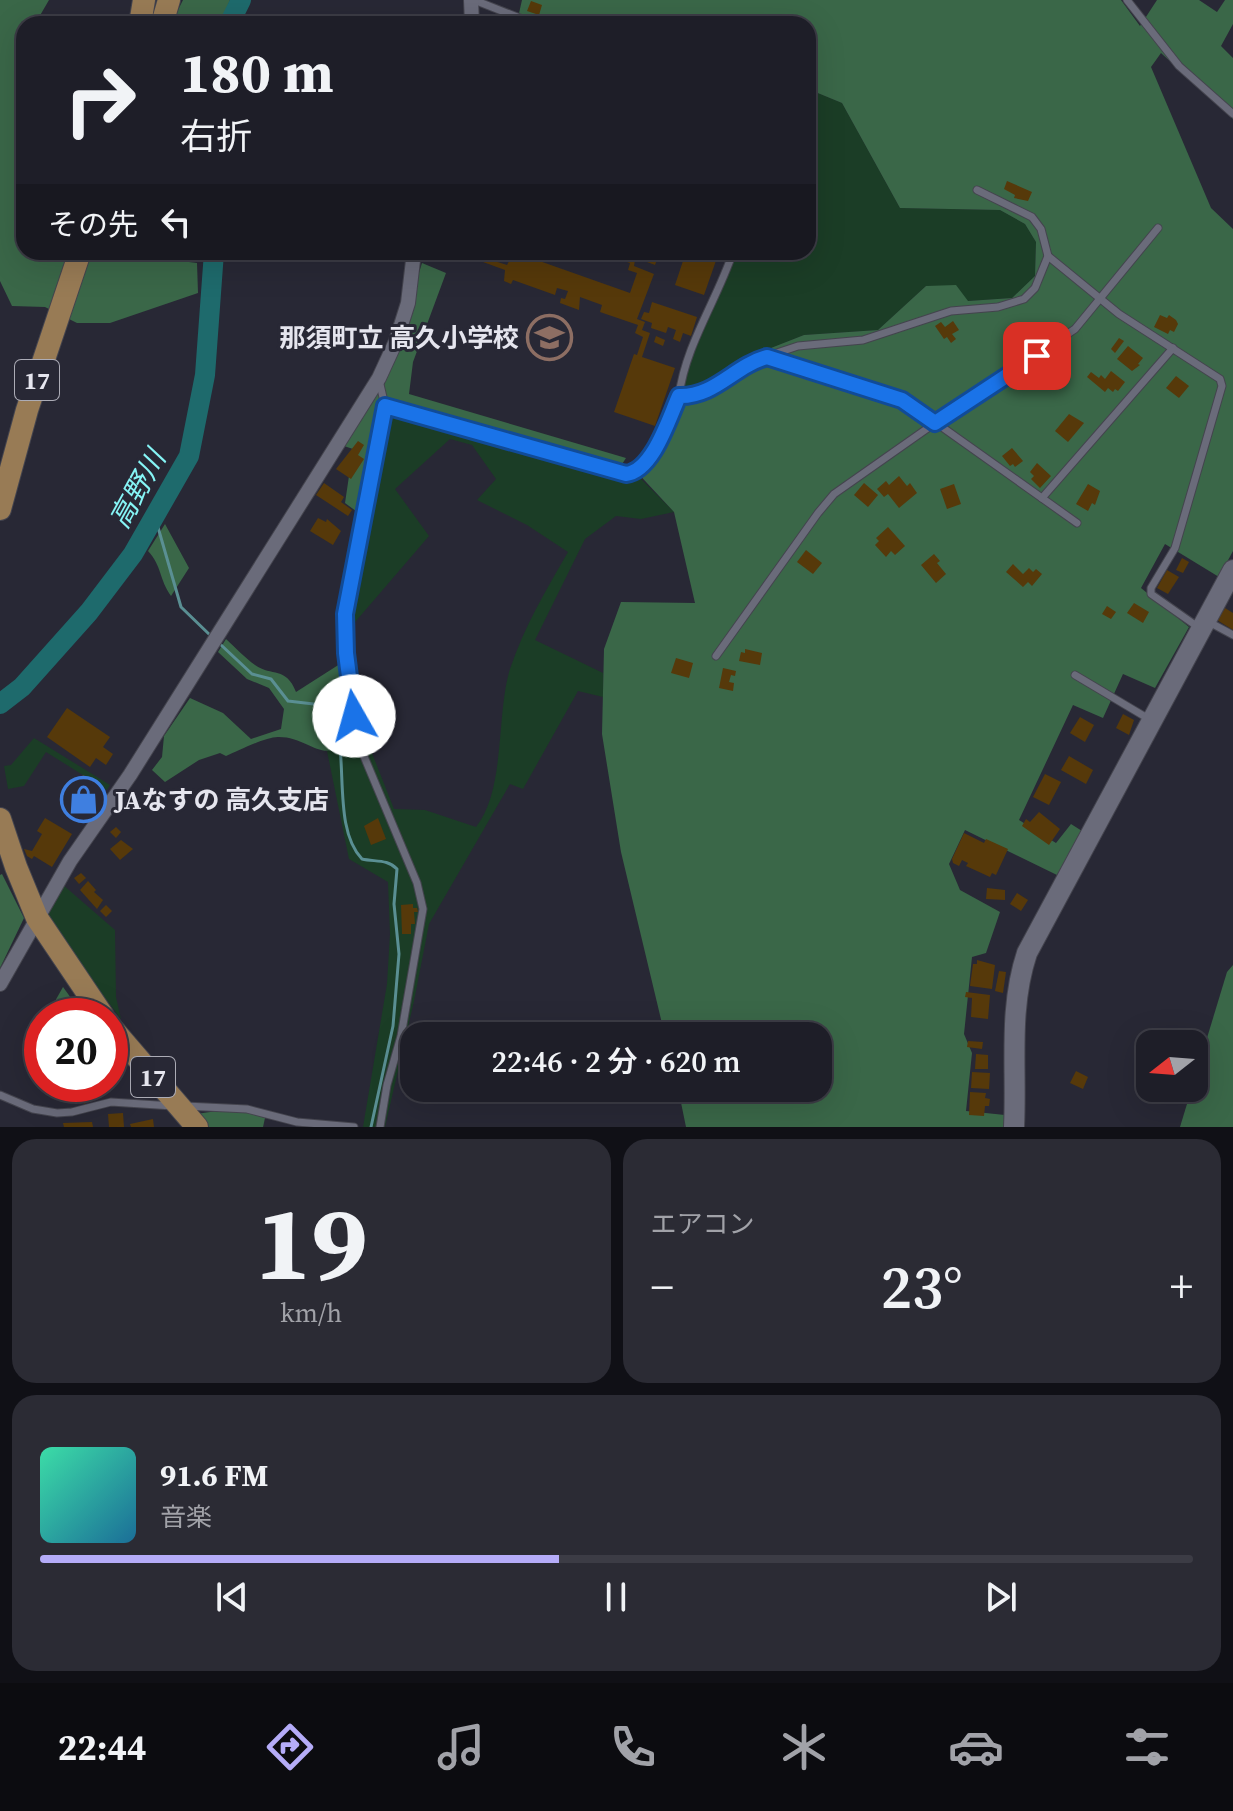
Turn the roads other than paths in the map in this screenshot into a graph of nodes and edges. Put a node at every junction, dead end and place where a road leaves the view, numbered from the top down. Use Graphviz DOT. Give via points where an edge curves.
graph roads {
  1 [pos="472,0"];
  2 [pos="1127,0"];
  3 [pos="514,16"];
  4 [pos="1233,114"];
  5 [pos="977,190"];
  6 [pos="1158,228"];
  7 [pos="1048,256"];
  8 [pos="77,260"];
  9 [pos="413,260"];
  10 [pos="730,260"];
  11 [pos="1099,297"];
  12 [pos="1173,348"];
  13 [pos="767,357"];
  14 [pos="379,378"];
  15 [pos="679,396"];
  16 [pos="385,406"];
  17 [pos="935,423"];
  18 [pos="1042,498"];
  19 [pos="0,509"];
  20 [pos="1077,523"];
  21 [pos="1233,570"];
  22 [pos="1203,624"];
  23 [pos="1233,635"];
  24 [pos="716,656"];
  25 [pos="1075,675"];
  26 [pos="1151,720"];
  27 [pos="0,819"];
  28 [pos="37,918"];
  29 [pos="0,984"];
  30 [pos="91,998"];
  31 [pos="128,1047"];
  32 [pos="0,1095"];
  33 [pos="178,1106"];
  34 [pos="197,1127"];
  35 [pos="354,1127"];
  36 [pos="380,1127"];
  37 [pos="1014,1127"];
  1 -- 3 [label="lane"];
  2 -- 4 [label="lane" via="1179,66"];
  5 -- 7 [label="lane" via="1032,217"];
  6 -- 11 [label="lane"];
  7 -- 11 [label="lane"];
  7 -- 13 [label="lane" via="1035,288 1012,304 951,311 882,335 798,346"];
  8 -- 19 [label="main road, 17"];
  9 -- 14 [label="street" via="408,303"];
  10 -- 15 [label="lane" via="686,364"];
  11 -- 12 [label="lane"];
  11 -- 17 [label="lane" via="1063,340"];
  12 -- 18 [label="lane"];
  12 -- 22 [label="lane" via="1214,373 1222,386 1175,548 1151,594"];
  13 -- 15 [label="lane" via="702,394"];
  13 -- 17 [label="lane" via="902,400"];
  14 -- 16 [label="lane"];
  14 -- 28 [label="street"];
  15 -- 16 [label="lane" via="649,459 626,474"];
  16 -- 36 [label="lane" via="344,628 363,754 423,909"];
  17 -- 18 [label="lane"];
  17 -- 24 [label="lane" via="828,501"];
  18 -- 20 [label="lane"];
  21 -- 22 [label="street"];
  22 -- 23 [label="lane"];
  22 -- 26 [label="street"];
  25 -- 26 [label="lane"];
  26 -- 37 [label="street" via="1036,933 1021,971 1014,1014"];
  27 -- 28 [label="main road"];
  28 -- 29 [label="street"];
  28 -- 30 [label="main road"];
  31 -- 33 [label="main road, 17"];
  32 -- 33 [label="lane" via="57,1113 111,1102"];
  33 -- 34 [label="main road, 17"];
  33 -- 35 [label="lane" via="247,1109 297,1122"];
}
